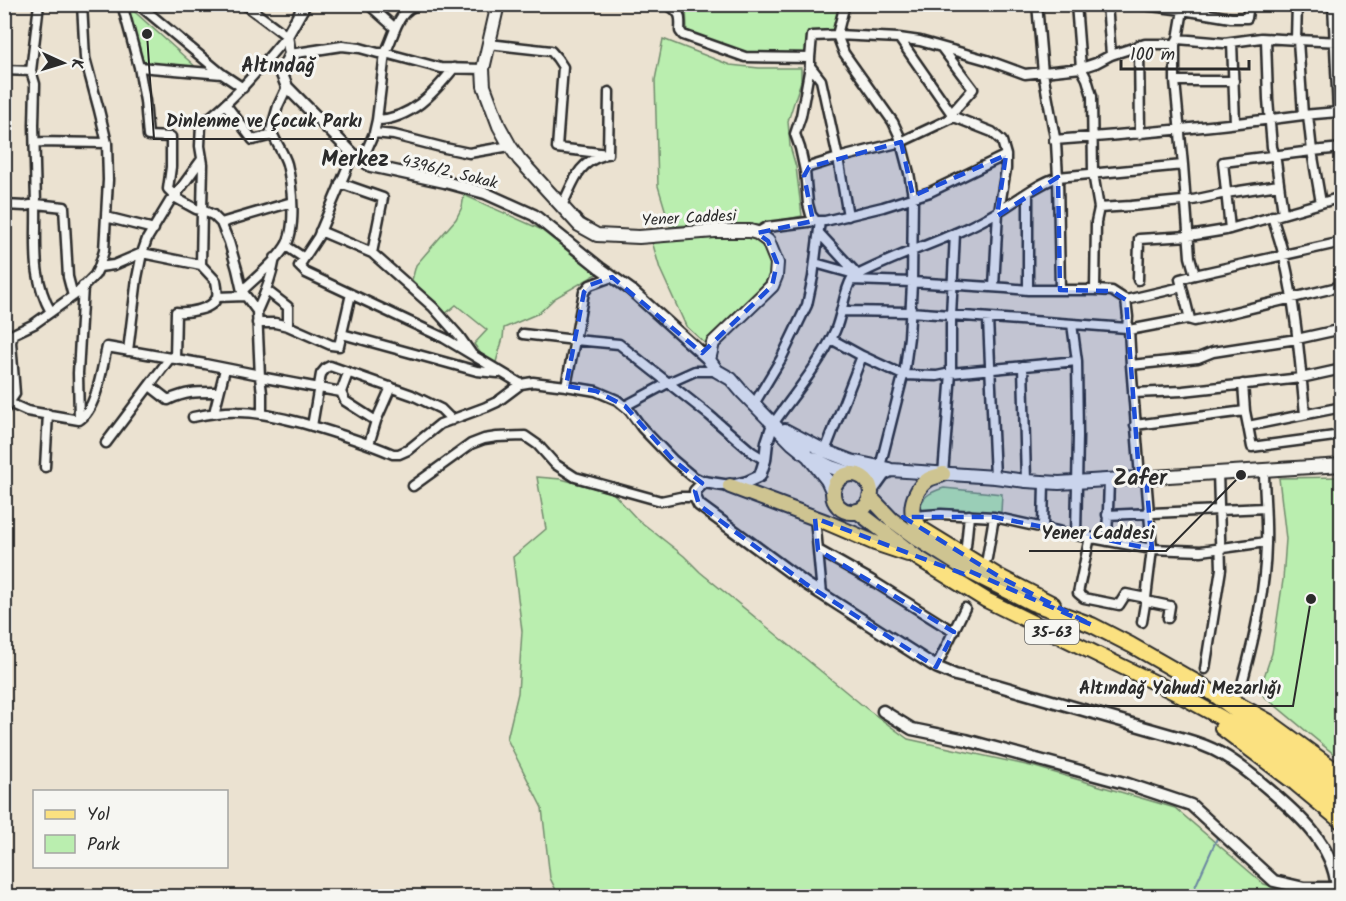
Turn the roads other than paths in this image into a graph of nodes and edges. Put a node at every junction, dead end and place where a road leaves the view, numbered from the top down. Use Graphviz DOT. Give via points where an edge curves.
graph roads {
  1 [pos="39,4"];
  2 [pos="82,4"];
  3 [pos="122,4"];
  4 [pos="138,4"];
  5 [pos="244,4"];
  6 [pos="305,4"];
  7 [pos="368,4"];
  8 [pos="419,4"];
  9 [pos="498,4"];
  10 [pos="666,4"];
  11 [pos="845,4"];
  12 [pos="1037,4"];
  13 [pos="1076,4"];
  14 [pos="1107,4"];
  15 [pos="1135,4"];
  16 [pos="1249,4"];
  17 [pos="1297,4"];
  18 [pos="1333,4"];
  19 [pos="1183,7"];
  20 [pos="395,28"];
  21 [pos="837,35"];
  22 [pos="287,36"];
  23 [pos="899,38"];
  24 [pos="1266,39"];
  25 [pos="1297,40"];
  26 [pos="1176,42"];
  27 [pos="1232,42"];
  28 [pos="1338,42"];
  29 [pos="489,44"];
  30 [pos="1139,45"];
  31 [pos="942,47"];
  32 [pos="385,53"];
  33 [pos="290,54"];
  34 [pos="1111,54"];
  35 [pos="810,62"];
  36 [pos="139,67"];
  37 [pos="454,68"];
  38 [pos="1081,68"];
  39 [pos="483,69"];
  40 [pos="4,70"];
  41 [pos="32,70"];
  42 [pos="1043,73"];
  43 [pos="222,74"];
  44 [pos="1175,81"];
  45 [pos="1234,81"];
  46 [pos="287,87"];
  47 [pos="243,88"];
  48 [pos="609,92"];
  49 [pos="226,105"];
  50 [pos="1340,112"];
  51 [pos="1306,115"];
  52 [pos="953,116"];
  53 [pos="377,120"];
  54 [pos="1269,120"];
  55 [pos="1235,123"];
  56 [pos="1179,130"];
  57 [pos="374,133"];
  58 [pos="1140,134"];
  59 [pos="273,135"];
  60 [pos="1092,137"];
  61 [pos="1054,140"];
  62 [pos="35,142"];
  63 [pos="901,142"];
  64 [pos="107,143"];
  65 [pos="510,146"];
  66 [pos="1341,148"];
  67 [pos="1312,151"];
  68 [pos="353,154"];
  69 [pos="608,154"];
  70 [pos="1006,155"];
  71 [pos="1274,155"];
  72 [pos="837,158"];
  73 [pos="202,159"];
  74 [pos="363,161"];
  75 [pos="1184,165"];
  76 [pos="805,171"];
  77 [pos="1094,174"];
  78 [pos="1058,177"];
  79 [pos="340,183"];
  80 [pos="1279,185"];
  81 [pos="1028,193"];
  82 [pos="1226,193"];
  83 [pos="176,195"];
  84 [pos="913,196"];
  85 [pos="1341,197"];
  86 [pos="1186,200"];
  87 [pos="292,202"];
  88 [pos="1321,203"];
  89 [pos="36,204"];
  90 [pos="4,205"];
  91 [pos="561,207"];
  92 [pos="1099,208"];
  93 [pos="202,210"];
  94 [pos="999,212"];
  95 [pos="1283,213"];
  96 [pos="848,216"];
  97 [pos="1272,216"];
  98 [pos="106,217"];
  99 [pos="818,221"];
  100 [pos="221,223"];
  101 [pos="154,229"];
  102 [pos="1230,229"];
  103 [pos="320,231"];
  104 [pos="757,233"];
  105 [pos="819,233"];
  106 [pos="955,233"];
  107 [pos="1189,236"];
  108 [pos="1341,242"];
  109 [pos="286,246"];
  110 [pos="912,250"];
  111 [pos="142,253"];
  112 [pos="372,253"];
  113 [pos="1284,255"];
  114 [pos="275,258"];
  115 [pos="304,258"];
  116 [pos="815,263"];
  117 [pos="201,265"];
  118 [pos="99,267"];
  119 [pos="1195,275"];
  120 [pos="612,278"];
  121 [pos="855,278"];
  122 [pos="1138,280"];
  123 [pos="912,282"];
  124 [pos="952,285"];
  125 [pos="83,286"];
  126 [pos="1182,286"];
  127 [pos="1341,286"];
  128 [pos="994,287"];
  129 [pos="266,290"];
  130 [pos="1060,290"];
  131 [pos="1095,290"];
  132 [pos="1028,291"];
  133 [pos="243,293"];
  134 [pos="351,294"];
  135 [pos="74,296"];
  136 [pos="217,297"];
  137 [pos="1292,298"];
  138 [pos="1126,300"];
  139 [pos="257,311"];
  140 [pos="842,311"];
  141 [pos="51,312"];
  142 [pos="910,312"];
  143 [pos="951,316"];
  144 [pos="988,319"];
  145 [pos="1190,319"];
  146 [pos="257,323"];
  147 [pos="1072,324"];
  148 [pos="288,326"];
  149 [pos="1128,329"];
  150 [pos="1341,329"];
  151 [pos="342,334"];
  152 [pos="523,334"];
  153 [pos="831,339"];
  154 [pos="1298,339"];
  155 [pos="575,340"];
  156 [pos="128,351"];
  157 [pos="473,355"];
  158 [pos="862,356"];
  159 [pos="173,358"];
  160 [pos="709,360"];
  161 [pos="1077,361"];
  162 [pos="1131,365"];
  163 [pos="1023,366"];
  164 [pos="225,369"];
  165 [pos="990,369"];
  166 [pos="1341,369"];
  167 [pos="717,371"];
  168 [pos="348,373"];
  169 [pos="951,373"];
  170 [pos="502,374"];
  171 [pos="903,375"];
  172 [pos="260,376"];
  173 [pos="1301,378"];
  174 [pos="668,383"];
  175 [pos="520,384"];
  176 [pos="1243,384"];
  177 [pos="150,386"];
  178 [pos="566,386"];
  179 [pos="319,387"];
  180 [pos="391,387"];
  181 [pos="219,392"];
  182 [pos="341,392"];
  183 [pos="1133,393"];
  184 [pos="754,404"];
  185 [pos="7,406"];
  186 [pos="625,406"];
  187 [pos="1341,407"];
  188 [pos="1245,411"];
  189 [pos="214,413"];
  190 [pos="48,414"];
  191 [pos="262,414"];
  192 [pos="1305,414"];
  193 [pos="193,417"];
  194 [pos="79,420"];
  195 [pos="452,420"];
  196 [pos="376,422"];
  197 [pos="774,424"];
  198 [pos="1135,425"];
  199 [pos="312,426"];
  200 [pos="1248,426"];
  201 [pos="1341,435"];
  202 [pos="106,443"];
  203 [pos="369,444"];
  204 [pos="825,451"];
  205 [pos="808,456"];
  206 [pos="765,460"];
  207 [pos="1341,465"];
  208 [pos="45,467"];
  209 [pos="885,470"];
  210 [pos="1263,470"];
  211 [pos="1218,472"];
  212 [pos="854,474"];
  213 [pos="944,474"];
  214 [pos="760,476"];
  215 [pos="995,477"];
  216 [pos="1143,477"];
  217 [pos="1109,480"];
  218 [pos="1026,481"];
  219 [pos="1076,481"];
  220 [pos="704,482"];
  221 [pos="1044,482"];
  222 [pos="413,486"];
  223 [pos="730,486"];
  224 [pos="833,493"];
  225 [pos="870,495"];
  226 [pos="694,497"];
  227 [pos="762,498"];
  228 [pos="1265,508"];
  229 [pos="1218,510"];
  230 [pos="857,511"];
  231 [pos="1149,513"];
  232 [pos="969,515"];
  233 [pos="1107,515"];
  234 [pos="913,516"];
  235 [pos="994,517"];
  236 [pos="815,518"];
  237 [pos="1043,528"];
  238 [pos="1076,535"];
  239 [pos="1090,537"];
  240 [pos="1107,541"];
  241 [pos="1266,542"];
  242 [pos="966,546"];
  243 [pos="1221,548"];
  244 [pos="1152,549"];
  245 [pos="818,550"];
  246 [pos="918,558"];
  247 [pos="987,558"];
  248 [pos="822,594"];
  249 [pos="1146,600"];
  250 [pos="965,608"];
  251 [pos="1168,618"];
  252 [pos="1142,622"];
  253 [pos="1092,625"];
  254 [pos="954,632"];
  255 [pos="936,667"];
  256 [pos="1205,669"];
  257 [pos="1243,680"];
  258 [pos="1203,686"];
  259 [pos="1178,694"];
  260 [pos="883,711"];
  261 [pos="1259,735"];
  262 [pos="1341,775"];
  263 [pos="1341,791"];
  264 [pos="1341,805"];
  265 [pos="1341,822"];
  1 -- 41 [label="street"];
  2 -- 64 [label="street" via="85,58"];
  3 -- 36 [label="street"];
  4 -- 43 [label="street"];
  5 -- 22 [label="street"];
  6 -- 22 [label="street"];
  7 -- 20 [label="street"];
  8 -- 20 [label="street" via="407,10"];
  9 -- 29 [label="main road, Yener Caddesi"];
  10 -- 35 [label="street" via="680,14 683,35 744,57"];
  11 -- 21 [label="street"];
  12 -- 42 [label="street"];
  13 -- 38 [label="street"];
  14 -- 34 [label="street"];
  15 -- 19 [label="street"];
  16 -- 19 [label="street" via="1247,18"];
  17 -- 25 [label="street"];
  18 -- 28 [label="street"];
  19 -- 26 [label="street"];
  20 -- 32 [label="street"];
  21 -- 23 [label="street"];
  21 -- 35 [label="street" via="812,36"];
  21 -- 63 [label="street" via="844,53 893,122"];
  22 -- 33 [label="street"];
  22 -- 47 [label="street"];
  23 -- 31 [label="street"];
  23 -- 52 [label="street"];
  24 -- 25 [label="street"];
  24 -- 27 [label="street"];
  24 -- 54 [label="street"];
  25 -- 28 [label="street"];
  25 -- 51 [label="street"];
  26 -- 27 [label="street"];
  26 -- 30 [label="street"];
  26 -- 44 [label="street"];
  27 -- 45 [label="street"];
  28 -- 50 [label="street"];
  29 -- 39 [label="main road, Yener Caddesi"];
  29 -- 69 [label="street" via="551,51 563,67 557,148"];
  30 -- 34 [label="street"];
  30 -- 58 [label="street"];
  31 -- 42 [label="street" via="1025,74"];
  31 -- 52 [label="street" via="973,89"];
  32 -- 33 [label="street" via="342,46"];
  32 -- 37 [label="street"];
  32 -- 53 [label="street"];
  33 -- 46 [label="street" via="281,72"];
  34 -- 38 [label="street"];
  35 -- 72 [label="street" via="821,80"];
  35 -- 76 [label="street" via="795,134"];
  36 -- 43 [label="street"];
  36 -- 83 [label="street" via="148,136 171,137 168,189"];
  37 -- 39 [label="street"];
  37 -- 53 [label="street" via="434,92 411,110 389,120"];
  38 -- 42 [label="street"];
  38 -- 60 [label="street" via="1092,96"];
  39 -- 65 [label="main road, Yener Caddesi" via="484,86"];
  40 -- 41 [label="street"];
  41 -- 62 [label="street"];
  42 -- 61 [label="street"];
  43 -- 47 [label="street"];
  44 -- 45 [label="street"];
  44 -- 56 [label="street"];
  45 -- 55 [label="street"];
  46 -- 59 [label="street" via="274,118"];
  46 -- 68 [label="street, 4396/2. Sokak"];
  47 -- 49 [label="street"];
  48 -- 69 [label="street"];
  49 -- 59 [label="street" via="254,140"];
  49 -- 73 [label="street" via="201,124"];
  50 -- 51 [label="street"];
  51 -- 54 [label="street"];
  51 -- 67 [label="street"];
  52 -- 63 [label="street"];
  52 -- 70 [label="street" via="993,132 1002,141"];
  53 -- 57 [label="street"];
  54 -- 55 [label="street"];
  54 -- 71 [label="street"];
  55 -- 56 [label="street"];
  56 -- 58 [label="street"];
  56 -- 75 [label="street"];
  57 -- 65 [label="street" via="469,153"];
  57 -- 74 [label="street"];
  58 -- 60 [label="street"];
  59 -- 87 [label="street" via="286,162"];
  60 -- 61 [label="street"];
  60 -- 77 [label="street"];
  61 -- 78 [label="street"];
  62 -- 64 [label="street"];
  62 -- 89 [label="street"];
  63 -- 72 [label="street"];
  63 -- 84 [label="street"];
  64 -- 98 [label="street"];
  65 -- 91 [label="main road, Yener Caddesi"];
  66 -- 67 [label="street"];
  67 -- 71 [label="street"];
  67 -- 88 [label="street"];
  68 -- 74 [label="street, 4396/2. Sokak"];
  68 -- 79 [label="street"];
  69 -- 91 [label="street" via="592,159 576,174"];
  70 -- 84 [label="street" via="930,192"];
  70 -- 94 [label="street"];
  71 -- 80 [label="street"];
  71 -- 82 [label="street" via="1223,162"];
  72 -- 76 [label="street"];
  72 -- 96 [label="street"];
  73 -- 83 [label="street"];
  73 -- 93 [label="street"];
  74 -- 120 [label="street, 4396/2. Sokak" via="485,193 534,214"];
  75 -- 77 [label="street"];
  75 -- 86 [label="street"];
  76 -- 99 [label="street" via="808,204"];
  77 -- 78 [label="street"];
  77 -- 92 [label="street"];
  78 -- 81 [label="street"];
  78 -- 130 [label="street"];
  79 -- 103 [label="street"];
  79 -- 112 [label="street" via="383,198"];
  80 -- 82 [label="street"];
  80 -- 95 [label="street"];
  81 -- 94 [label="street"];
  81 -- 132 [label="street"];
  82 -- 86 [label="street"];
  82 -- 102 [label="street"];
  83 -- 93 [label="street"];
  83 -- 101 [label="street"];
  84 -- 96 [label="street"];
  84 -- 110 [label="street"];
  85 -- 88 [label="street"];
  86 -- 92 [label="street"];
  86 -- 107 [label="street"];
  87 -- 100 [label="street"];
  87 -- 109 [label="street"];
  88 -- 95 [label="street"];
  89 -- 90 [label="street"];
  89 -- 135 [label="street" via="64,207 68,277"];
  89 -- 141 [label="street" via="39,280"];
  91 -- 104 [label="main road, Yener Caddesi" via="579,225 597,235"];
  92 -- 131 [label="street"];
  93 -- 100 [label="street"];
  93 -- 117 [label="street"];
  94 -- 106 [label="street"];
  94 -- 128 [label="street"];
  95 -- 97 [label="street"];
  96 -- 99 [label="street"];
  97 -- 102 [label="street"];
  97 -- 113 [label="street"];
  98 -- 101 [label="street"];
  98 -- 118 [label="street"];
  99 -- 104 [label="street"];
  99 -- 105 [label="street"];
  100 -- 133 [label="street"];
  101 -- 111 [label="street"];
  102 -- 107 [label="street"];
  103 -- 112 [label="street"];
  103 -- 115 [label="street"];
  104 -- 160 [label="main road, Yener Caddesi" via="768,241 777,263 776,276 772,286 713,343"];
  105 -- 116 [label="street"];
  105 -- 121 [label="street"];
  106 -- 110 [label="street"];
  106 -- 124 [label="street"];
  107 -- 119 [label="street"];
  107 -- 122 [label="street" via="1139,239"];
  108 -- 113 [label="street"];
  109 -- 114 [label="street"];
  109 -- 115 [label="street"];
  110 -- 121 [label="street"];
  110 -- 123 [label="street"];
  111 -- 117 [label="street"];
  111 -- 118 [label="street"];
  111 -- 156 [label="street"];
  112 -- 157 [label="street" via="433,307"];
  113 -- 119 [label="street"];
  113 -- 137 [label="street"];
  114 -- 129 [label="street"];
  114 -- 133 [label="street"];
  115 -- 134 [label="street" via="298,266 306,273"];
  116 -- 121 [label="street"];
  116 -- 184 [label="street" via="807,305"];
  117 -- 136 [label="street" via="216,281"];
  118 -- 125 [label="street"];
  119 -- 126 [label="street" via="1180,279"];
  120 -- 155 [label="street" via="590,285 584,292"];
  120 -- 160 [label="street, 4396/2. Sokak"];
  121 -- 123 [label="street"];
  121 -- 140 [label="street" via="848,284"];
  123 -- 124 [label="street"];
  123 -- 142 [label="street"];
  124 -- 128 [label="street"];
  124 -- 143 [label="street"];
  125 -- 135 [label="street"];
  125 -- 194 [label="street"];
  126 -- 138 [label="street"];
  126 -- 145 [label="street"];
  127 -- 137 [label="street"];
  128 -- 132 [label="street"];
  129 -- 139 [label="street"];
  129 -- 148 [label="street" via="288,307"];
  130 -- 131 [label="street"];
  130 -- 132 [label="street"];
  131 -- 138 [label="street" via="1112,291"];
  133 -- 136 [label="street"];
  133 -- 139 [label="street"];
  134 -- 151 [label="street"];
  134 -- 157 [label="street"];
  135 -- 141 [label="street"];
  136 -- 159 [label="street" via="203,309 176,312"];
  137 -- 145 [label="street"];
  137 -- 154 [label="street"];
  138 -- 149 [label="street"];
  139 -- 146 [label="street"];
  140 -- 142 [label="street"];
  140 -- 153 [label="street"];
  141 -- 185 [label="street" via="13,334 15,394"];
  142 -- 143 [label="street"];
  142 -- 171 [label="street"];
  143 -- 144 [label="street"];
  143 -- 169 [label="street"];
  144 -- 147 [label="street"];
  144 -- 165 [label="street"];
  145 -- 149 [label="street"];
  146 -- 148 [label="street"];
  146 -- 172 [label="street"];
  147 -- 149 [label="street"];
  147 -- 161 [label="street"];
  148 -- 151 [label="street" via="332,345 339,345"];
  149 -- 162 [label="street"];
  150 -- 154 [label="street"];
  151 -- 170 [label="street" via="477,371"];
  152 -- 155 [label="street"];
  153 -- 158 [label="street"];
  153 -- 197 [label="street"];
  154 -- 162 [label="street" via="1213,352 1198,358"];
  154 -- 173 [label="street"];
  155 -- 174 [label="street" via="619,344"];
  155 -- 178 [label="street"];
  156 -- 159 [label="street"];
  156 -- 194 [label="street" via="107,347 93,402"];
  157 -- 170 [label="street"];
  158 -- 171 [label="street"];
  158 -- 204 [label="street"];
  159 -- 164 [label="street"];
  159 -- 177 [label="street"];
  160 -- 167 [label="main road"];
  161 -- 163 [label="street"];
  161 -- 219 [label="street"];
  162 -- 183 [label="street"];
  163 -- 165 [label="street"];
  163 -- 218 [label="street"];
  164 -- 172 [label="street"];
  164 -- 181 [label="street"];
  165 -- 169 [label="street"];
  165 -- 215 [label="street"];
  166 -- 173 [label="street"];
  167 -- 174 [label="street" via="696,371"];
  167 -- 184 [label="main road" via="731,379"];
  168 -- 179 [label="street" via="330,366 321,374"];
  168 -- 180 [label="street"];
  168 -- 182 [label="street"];
  169 -- 171 [label="street"];
  169 -- 213 [label="street"];
  170 -- 175 [label="street"];
  171 -- 209 [label="street"];
  172 -- 179 [label="street"];
  172 -- 191 [label="street"];
  173 -- 176 [label="street"];
  173 -- 192 [label="street"];
  174 -- 186 [label="street"];
  174 -- 206 [label="street"];
  175 -- 178 [label="street"];
  175 -- 195 [label="street" via="496,402"];
  176 -- 183 [label="street"];
  176 -- 188 [label="street"];
  177 -- 181 [label="street" via="168,400 193,392"];
  177 -- 202 [label="street"];
  178 -- 186 [label="street" via="596,391"];
  179 -- 182 [label="street"];
  179 -- 199 [label="street"];
  180 -- 195 [label="street" via="441,409"];
  180 -- 196 [label="street"];
  181 -- 189 [label="street"];
  182 -- 196 [label="street" via="345,401"];
  183 -- 198 [label="street"];
  184 -- 197 [label="main road"];
  185 -- 190 [label="street"];
  186 -- 220 [label="street" via="673,460"];
  187 -- 192 [label="street"];
  188 -- 198 [label="street"];
  188 -- 200 [label="street"];
  189 -- 191 [label="street"];
  189 -- 193 [label="street"];
  190 -- 194 [label="street"];
  190 -- 208 [label="street"];
  191 -- 199 [label="street"];
  192 -- 200 [label="street"];
  195 -- 203 [label="street" via="440,424 399,454"];
  196 -- 203 [label="street"];
  197 -- 204 [label="main road"];
  197 -- 205 [label="main road"];
  197 -- 206 [label="street" via="766,442"];
  198 -- 216 [label="street"];
  199 -- 203 [label="street"];
  200 -- 201 [label="street" via="1252,447"];
  204 -- 209 [label="main road"];
  205 -- 212 [label="main road"];
  205 -- 224 [label="main road"];
  206 -- 214 [label="street"];
  207 -- 210 [label="main road"];
  209 -- 212 [label="main road"];
  209 -- 213 [label="main road"];
  209 -- 225 [label="main road"];
  210 -- 211 [label="main road"];
  210 -- 228 [label="street"];
  211 -- 216 [label="main road"];
  211 -- 229 [label="street"];
  212 -- 224 [label="main road" via="838,479"];
  212 -- 225 [label="main road" via="865,479"];
  213 -- 215 [label="main road"];
  213 -- 234 [label="main road" via="929,479 917,492 912,503"];
  214 -- 223 [label="street"];
  214 -- 227 [label="street"];
  215 -- 218 [label="main road"];
  216 -- 217 [label="main road"];
  216 -- 231 [label="street"];
  217 -- 219 [label="main road"];
  217 -- 233 [label="street"];
  218 -- 221 [label="main road"];
  219 -- 221 [label="main road"];
  219 -- 238 [label="street"];
  220 -- 223 [label="street"];
  220 -- 226 [label="street"];
  221 -- 237 [label="street"];
  222 -- 226 [label="street" via="471,444 497,436 525,436 575,477 661,501"];
  223 -- 227 [label="main road"];
  224 -- 230 [label="main road" via="842,509"];
  225 -- 230 [label="main road" via="865,506"];
  225 -- 253 [label="main road, 35-63" via="892,520 972,573 1032,603"];
  226 -- 248 [label="street" via="699,505"];
  227 -- 236 [label="main road"];
  228 -- 229 [label="street"];
  228 -- 241 [label="street"];
  229 -- 231 [label="street"];
  229 -- 243 [label="street"];
  230 -- 246 [label="main road, 35-63"];
  231 -- 233 [label="street"];
  231 -- 244 [label="street"];
  232 -- 234 [label="street"];
  232 -- 235 [label="street"];
  232 -- 242 [label="street"];
  233 -- 240 [label="street"];
  234 -- 253 [label="main road" via="920,528 998,576"];
  235 -- 237 [label="street"];
  235 -- 247 [label="street"];
  236 -- 245 [label="street"];
  236 -- 246 [label="main road"];
  237 -- 238 [label="street"];
  238 -- 239 [label="street"];
  239 -- 240 [label="street"];
  239 -- 249 [label="street" via="1078,593 1084,598 1119,605 1126,594"];
  240 -- 244 [label="street"];
  241 -- 243 [label="street"];
  241 -- 257 [label="street" via="1260,603"];
  243 -- 244 [label="street"];
  243 -- 256 [label="street"];
  244 -- 249 [label="street"];
  245 -- 248 [label="street"];
  245 -- 254 [label="street"];
  246 -- 259 [label="main road, 35-63" via="986,600"];
  248 -- 255 [label="street"];
  249 -- 251 [label="street" via="1170,606"];
  249 -- 252 [label="street"];
  250 -- 254 [label="street"];
  253 -- 258 [label="main road, 35-63"];
  254 -- 255 [label="street"];
  255 -- 260 [label="street" via="1204,745 1221,754 1298,815 1327,852 1337,888 1304,888 1274,881 1191,806 1128,784 912,729"];
  258 -- 261 [label="main road, 35-63"];
  258 -- 262 [label="main road" via="1268,721"];
  259 -- 261 [label="main road, 35-63"];
  259 -- 265 [label="main road"];
  261 -- 263 [label="main road"];
  261 -- 264 [label="main road"];
}
